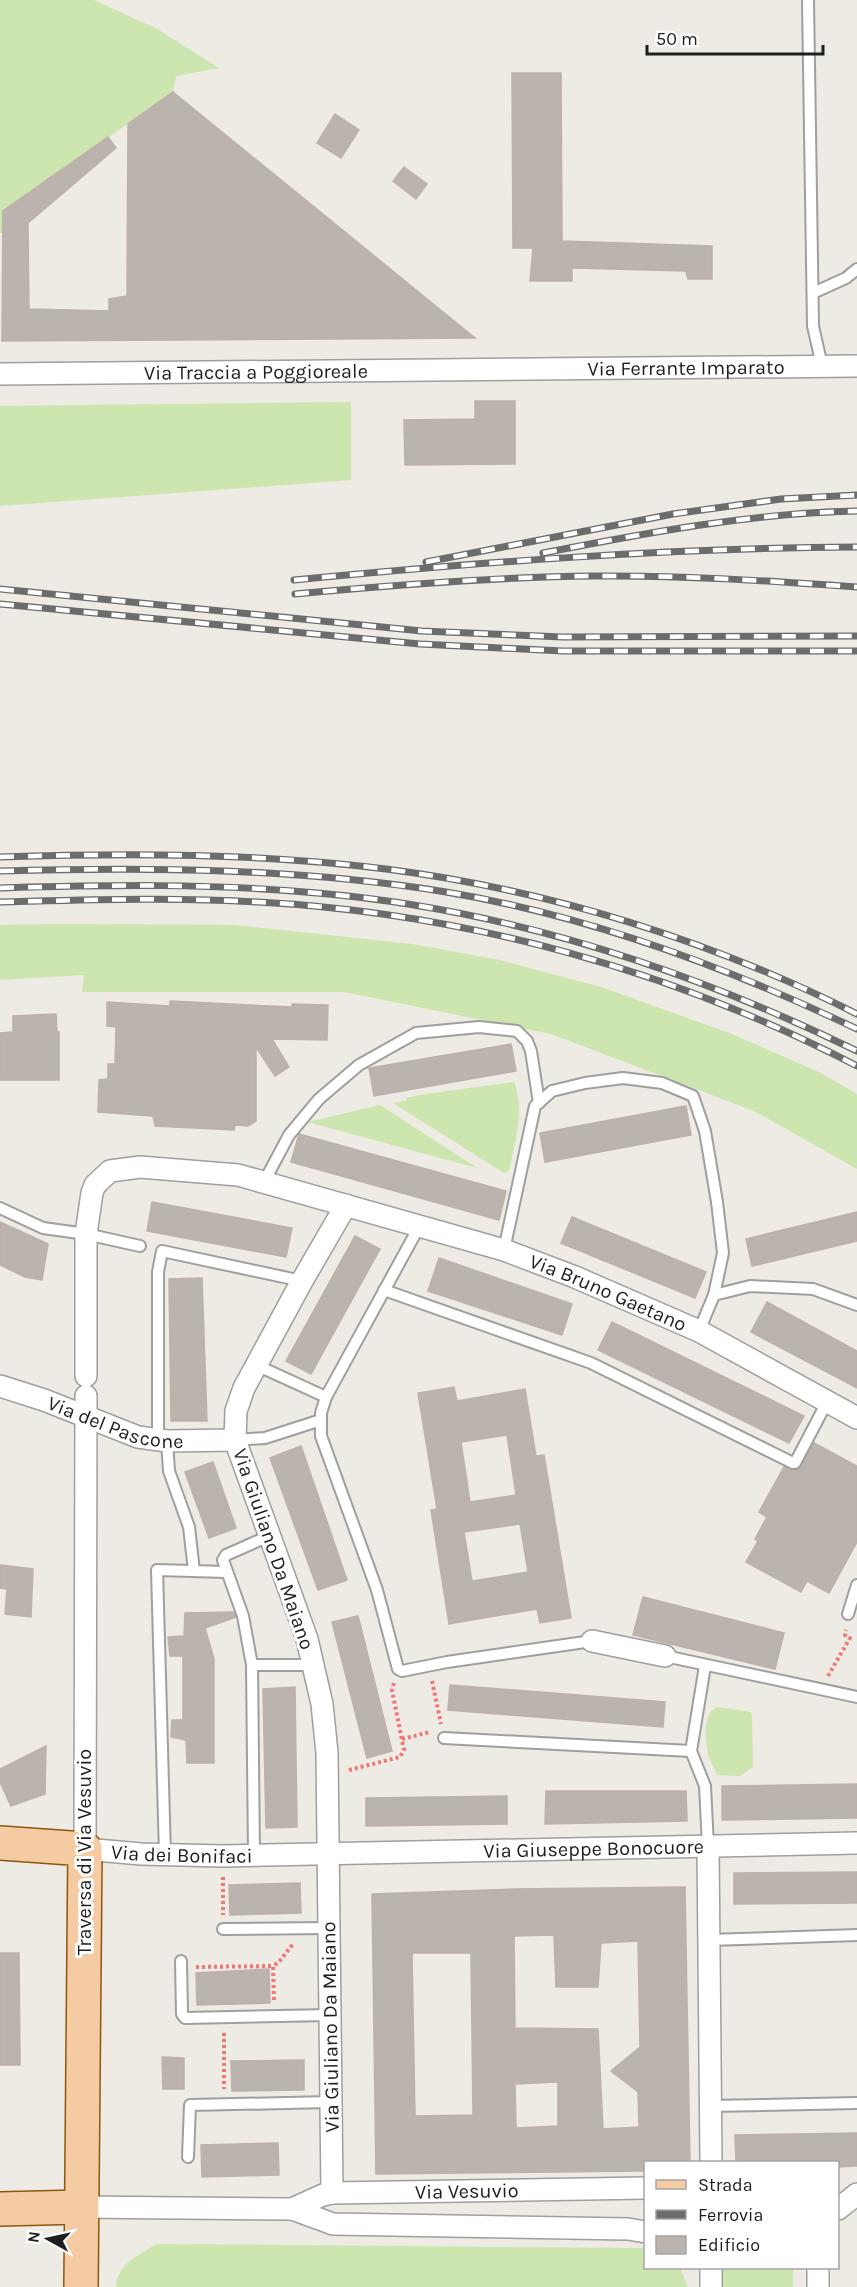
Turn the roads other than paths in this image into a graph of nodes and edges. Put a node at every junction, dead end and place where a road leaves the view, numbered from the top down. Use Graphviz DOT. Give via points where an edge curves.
graph roads {
  1 [pos="808,0"];
  2 [pos="857,269"];
  3 [pos="813,293"];
  4 [pos="822,366"];
  5 [pos="857,366"];
  6 [pos="513,369"];
  7 [pos="0,374"];
  8 [pos="538,1103"];
  9 [pos="264,1182"];
  10 [pos="346,1205"];
  11 [pos="0,1208"];
  12 [pos="420,1225"];
  13 [pos="86,1234"];
  14 [pos="140,1246"];
  15 [pos="504,1250"];
  16 [pos="302,1281"];
  17 [pos="384,1290"];
  18 [pos="714,1296"];
  19 [pos="857,1305"];
  20 [pos="699,1331"];
  21 [pos="256,1365"];
  22 [pos="0,1386"];
  23 [pos="86,1396"];
  24 [pos="326,1397"];
  25 [pos="827,1402"];
  26 [pos="857,1418"];
  27 [pos="321,1420"];
  28 [pos="163,1440"];
  29 [pos="235,1440"];
  30 [pos="269,1536"];
  31 [pos="194,1570"];
  32 [pos="226,1572"];
  33 [pos="857,1586"];
  34 [pos="848,1614"];
  35 [pos="592,1641"];
  36 [pos="665,1656"];
  37 [pos="252,1665"];
  38 [pos="314,1665"];
  39 [pos="705,1666"];
  40 [pos="857,1697"];
  41 [pos="443,1734"];
  42 [pos="691,1751"];
  43 [pos="0,1843"];
  44 [pos="857,1843"];
  45 [pos="708,1846"];
  46 [pos="85,1849"];
  47 [pos="328,1854"];
  48 [pos="165,1855"];
  49 [pos="254,1855"];
  50 [pos="329,1928"];
  51 [pos="223,1929"];
  52 [pos="857,1935"];
  53 [pos="709,1940"];
  54 [pos="182,1964"];
  55 [pos="330,2015"];
  56 [pos="331,2102"];
  57 [pos="857,2103"];
  58 [pos="710,2106"];
  59 [pos="188,2157"];
  60 [pos="711,2161"];
  61 [pos="644,2187"];
  62 [pos="839,2190"];
  63 [pos="857,2192"];
  64 [pos="332,2193"];
  65 [pos="81,2207"];
  66 [pos="839,2207"];
  67 [pos="0,2209"];
  68 [pos="292,2209"];
  69 [pos="644,2232"];
  70 [pos="818,2269"];
  71 [pos="81,2287"];
  72 [pos="818,2287"];
  1 -- 3 [label="lane"];
  2 -- 3 [label="lane"];
  3 -- 4 [label="lane" via="813,326"];
  4 -- 5 [label="street, Via Ferrante Imparato"];
  4 -- 6 [label="street, Via Ferrante Imparato"];
  6 -- 7 [label="street, Via Traccia a Poggioreale"];
  8 -- 9 [label="lane" via="531,1051 517,1031 479,1027 416,1033 359,1065 319,1099 288,1135"];
  8 -- 15 [label="lane"];
  8 -- 18 [label="lane" via="552,1091 623,1078 662,1083 693,1096 705,1131 723,1253"];
  9 -- 10 [label="street"];
  9 -- 13 [label="street" via="226,1173 140,1167 110,1171 95,1185"];
  10 -- 12 [label="street, Via Bruno Gaetano"];
  10 -- 16 [label="street, Via Giuliano Da Maiano"];
  11 -- 13 [label="lane" via="43,1228"];
  12 -- 15 [label="street, Via Bruno Gaetano"];
  12 -- 17 [label="lane"];
  13 -- 14 [label="lane"];
  13 -- 23 [label="street"];
  15 -- 20 [label="street, Via Bruno Gaetano"];
  16 -- 21 [label="street, Via Giuliano Da Maiano"];
  16 -- 28 [label="lane" via="162,1251 158,1272"];
  17 -- 24 [label="lane"];
  17 -- 25 [label="lane" via="570,1354 793,1463"];
  18 -- 19 [label="lane" via="750,1287 813,1289"];
  18 -- 20 [label="lane"];
  20 -- 25 [label="street, Via Bruno Gaetano"];
  21 -- 24 [label="lane"];
  21 -- 29 [label="street, Via Giuliano Da Maiano" via="238,1403"];
  22 -- 23 [label="street, Via del Pascone" via="44,1400"];
  23 -- 28 [label="street, Via del Pascone" via="138,1437"];
  23 -- 46 [label="street, Traversa di Via Vesuvio"];
  24 -- 27 [label="lane"];
  25 -- 26 [label="street, Via Bruno Gaetano"];
  27 -- 29 [label="lane" via="265,1438"];
  27 -- 35 [label="lane" via="321,1436 377,1590 400,1671"];
  28 -- 29 [label="street, Via del Pascone"];
  28 -- 31 [label="lane" via="189,1527"];
  29 -- 30 [label="street, Via Giuliano Da Maiano"];
  30 -- 32 [label="lane" via="225,1556"];
  30 -- 38 [label="street, Via Giuliano Da Maiano"];
  31 -- 32 [label="lane"];
  31 -- 48 [label="lane" via="157,1570"];
  32 -- 37 [label="lane" via="240,1603"];
  33 -- 34 [label="lane"];
  35 -- 36 [label="street"];
  36 -- 39 [label="lane"];
  37 -- 38 [label="lane"];
  37 -- 49 [label="lane"];
  38 -- 47 [label="street, Via Giuliano Da Maiano" via="322,1704"];
  39 -- 40 [label="lane"];
  39 -- 42 [label="lane"];
  41 -- 42 [label="lane"];
  42 -- 45 [label="lane" via="705,1786"];
  43 -- 46 [label="main road, Via dei Bonifaci"];
  44 -- 45 [label="street, Via Giuseppe Bonocuore"];
  45 -- 47 [label="street, Via Giuseppe Bonocuore"];
  45 -- 53 [label="street"];
  46 -- 48 [label="street, Via dei Bonifaci"];
  46 -- 65 [label="main road, Traversa di Via Vesuvio"];
  47 -- 49 [label="street, Via dei Bonifaci"];
  47 -- 50 [label="street, Via Giuliano Da Maiano"];
  48 -- 49 [label="street, Via dei Bonifaci"];
  50 -- 51 [label="lane"];
  50 -- 55 [label="street, Via Giuliano Da Maiano"];
  52 -- 53 [label="lane"];
  53 -- 58 [label="street"];
  54 -- 55 [label="lane" via="184,2017"];
  55 -- 56 [label="street, Via Giuliano Da Maiano"];
  56 -- 59 [label="lane" via="189,2106"];
  56 -- 64 [label="street, Via Giuliano Da Maiano"];
  57 -- 58 [label="lane"];
  58 -- 60 [label="street"];
  61 -- 64 [label="street, Via Vesuvio"];
  62 -- 63 [label="street"];
  63 -- 66 [label="street"];
  64 -- 68 [label="street, Via Vesuvio"];
  65 -- 67 [label="main road, Via Vesuvio"];
  65 -- 68 [label="street, Via Vesuvio"];
  65 -- 71 [label="main road, Traversa di Via Vesuvio"];
  68 -- 69 [label="street, Via Vesuvio" via="333,2224"];
  70 -- 72 [label="street"];
}
